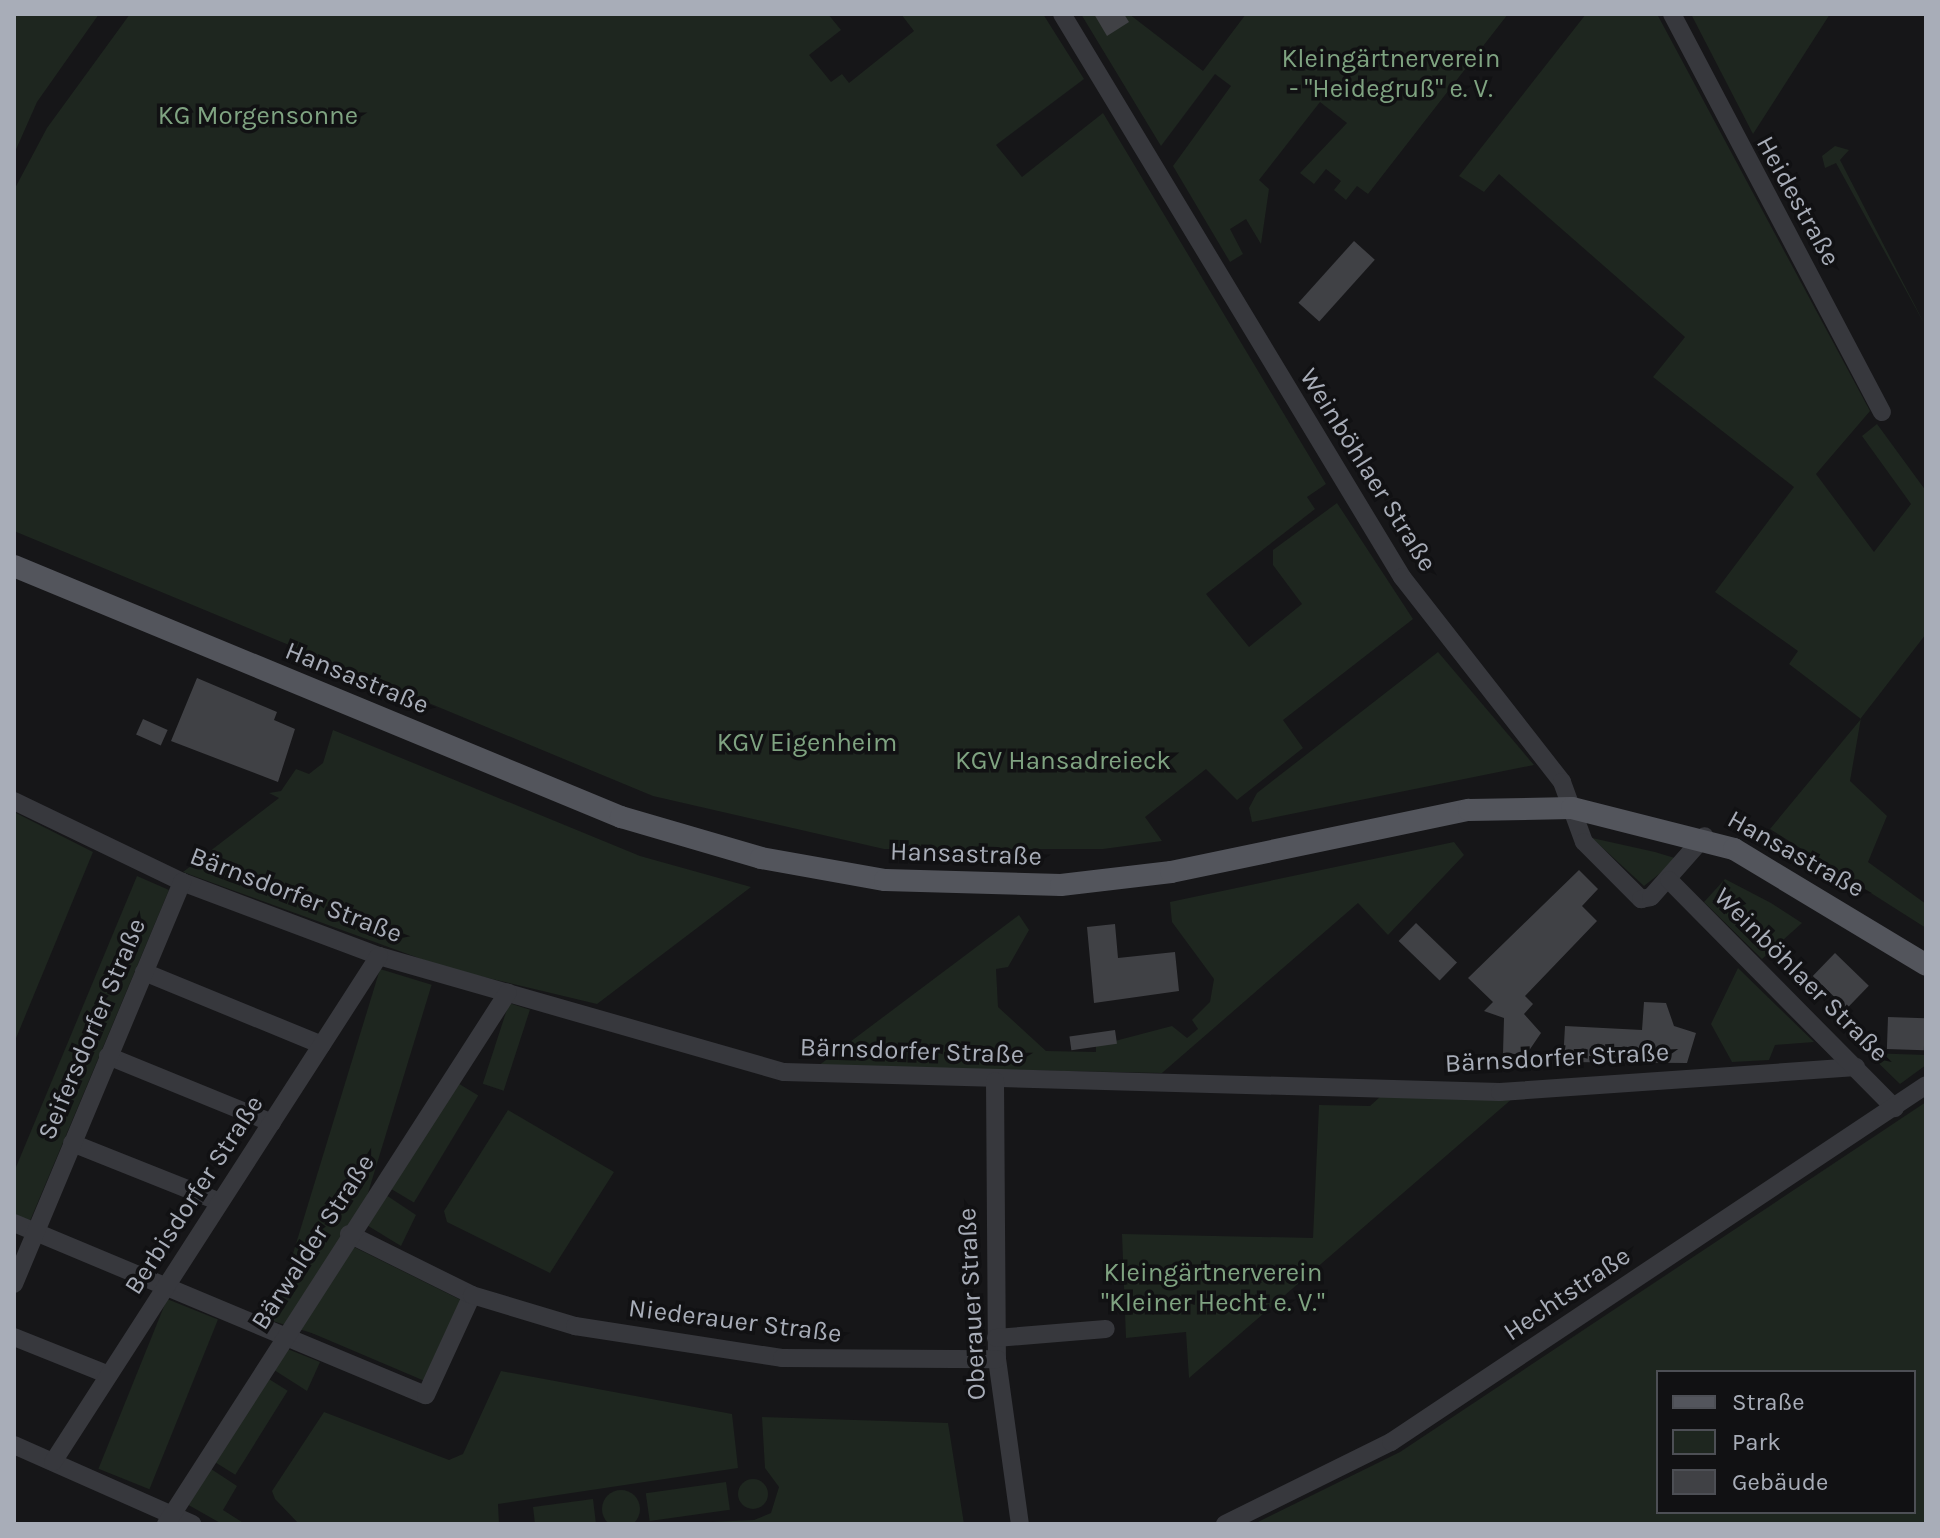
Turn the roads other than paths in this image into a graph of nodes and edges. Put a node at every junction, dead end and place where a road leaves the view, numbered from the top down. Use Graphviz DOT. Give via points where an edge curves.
graph roads {
  1 [pos="1062,14"];
  2 [pos="1672,14"];
  3 [pos="1882,412"];
  4 [pos="14,566"];
  5 [pos="14,801"];
  6 [pos="1572,808"];
  7 [pos="1705,836"];
  8 [pos="1669,880"];
  9 [pos="182,882"];
  10 [pos="379,956"];
  11 [pos="1926,965"];
  12 [pos="144,972"];
  13 [pos="508,992"];
  14 [pos="322,1045"];
  15 [pos="108,1056"];
  16 [pos="1856,1067"];
  17 [pos="995,1081"];
  18 [pos="1926,1085"];
  19 [pos="1895,1108"];
  20 [pos="272,1123"];
  21 [pos="72,1143"];
  22 [pos="220,1202"];
  23 [pos="14,1223"];
  24 [pos="37,1232"];
  25 [pos="349,1234"];
  26 [pos="14,1284"];
  27 [pos="166,1286"];
  28 [pos="472,1295"];
  29 [pos="1106,1329"];
  30 [pos="283,1335"];
  31 [pos="14,1337"];
  32 [pos="996,1338"];
  33 [pos="997,1359"];
  34 [pos="109,1375"];
  35 [pos="14,1445"];
  36 [pos="53,1462"];
  37 [pos="169,1519"];
  38 [pos="192,1524"];
  39 [pos="1020,1524"];
  40 [pos="1225,1524"];
  1 -- 6 [label="street, Weinböhlaer Straße" via="1402,577 1562,782"];
  2 -- 3 [label="street, Heidestraße"];
  4 -- 6 [label="main road, Hansastraße" via="621,817 761,858 885,880 1061,885 1171,872 1469,810"];
  5 -- 9 [label="street, Bärnsdorfer Straße"];
  6 -- 7 [label="main road, Hansastraße"];
  6 -- 8 [label="street, Weinböhlaer Straße" via="1584,842 1641,899"];
  7 -- 8 [label="street, Weinböhlaer Straße"];
  7 -- 11 [label="main road, Hansastraße" via="1809,888"];
  8 -- 16 [label="street, Weinböhlaer Straße"];
  9 -- 10 [label="street, Bärnsdorfer Straße"];
  9 -- 12 [label="street, Seifersdorfer Straße"];
  10 -- 13 [label="street, Bärnsdorfer Straße"];
  10 -- 14 [label="street, Berbisdorfer Straße"];
  12 -- 14 [label="street"];
  12 -- 15 [label="street, Seifersdorfer Straße"];
  13 -- 17 [label="street, Bärnsdorfer Straße" via="784,1072"];
  13 -- 25 [label="street, Bärwalder Straße"];
  14 -- 20 [label="street, Berbisdorfer Straße"];
  15 -- 20 [label="street"];
  15 -- 21 [label="street, Seifersdorfer Straße"];
  16 -- 17 [label="street, Bärnsdorfer Straße" via="1500,1092"];
  16 -- 19 [label="street, Weinböhlaer Straße"];
  17 -- 32 [label="street, Oberauer Straße"];
  18 -- 19 [label="street, Hechtstraße"];
  19 -- 40 [label="street, Hechtstraße" via="1391,1442"];
  20 -- 22 [label="street, Berbisdorfer Straße"];
  21 -- 22 [label="street"];
  21 -- 24 [label="street, Seifersdorfer Straße"];
  22 -- 27 [label="street, Berbisdorfer Straße"];
  23 -- 24 [label="street"];
  24 -- 26 [label="street, Seifersdorfer Straße"];
  24 -- 27 [label="street"];
  25 -- 28 [label="street, Niederauer Straße"];
  25 -- 30 [label="street, Bärwalder Straße"];
  27 -- 30 [label="street"];
  27 -- 34 [label="street, Berbisdorfer Straße"];
  28 -- 30 [label="street" via="426,1395"];
  28 -- 33 [label="street, Niederauer Straße" via="516,1311 782,1358"];
  29 -- 32 [label="street"];
  30 -- 37 [label="street, Bärwalder Straße"];
  31 -- 34 [label="street"];
  32 -- 33 [label="street, Oberauer Straße"];
  33 -- 39 [label="street, Oberauer Straße"];
  34 -- 36 [label="street, Berbisdorfer Straße"];
  35 -- 36 [label="street"];
  36 -- 37 [label="street"];
  37 -- 38 [label="street"];
}
